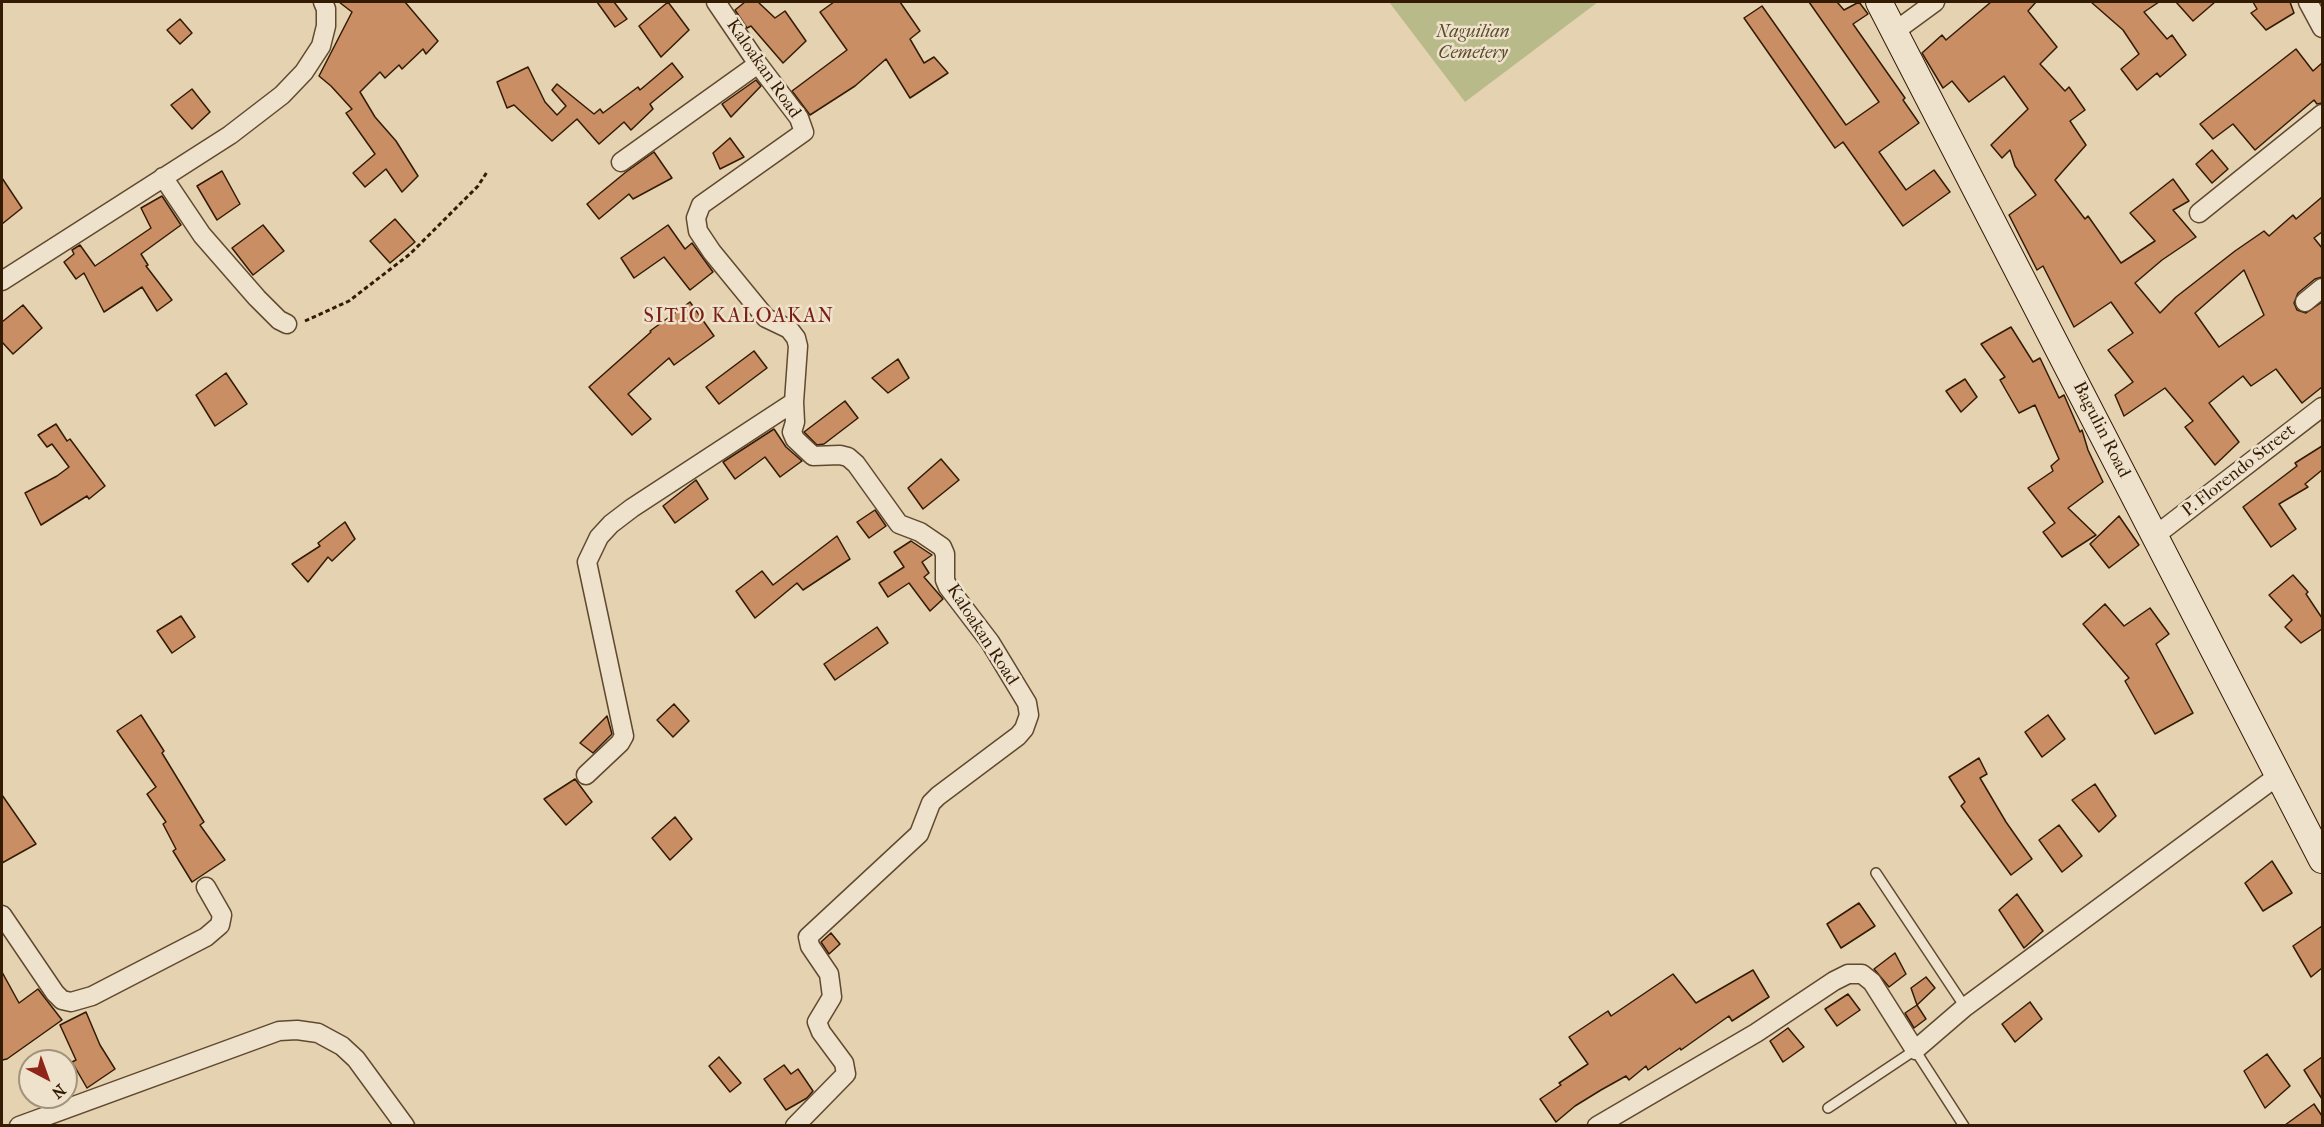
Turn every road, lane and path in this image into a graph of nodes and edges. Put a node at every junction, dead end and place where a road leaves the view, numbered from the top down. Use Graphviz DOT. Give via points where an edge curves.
graph roads {
  1 [pos="323,2"];
  2 [pos="716,2"];
  3 [pos="1879,2"];
  4 [pos="1935,2"];
  5 [pos="2308,2"];
  6 [pos="2322,28"];
  7 [pos="1894,32"];
  8 [pos="758,64"];
  9 [pos="2322,114"];
  10 [pos="621,162"];
  11 [pos="487,172"];
  12 [pos="163,177"];
  13 [pos="2199,213"];
  14 [pos="2,281"];
  15 [pos="2322,288"];
  16 [pos="2305,302"];
  17 [pos="287,324"];
  18 [pos="794,402"];
  19 [pos="2322,407"];
  20 [pos="2156,535"];
  21 [pos="586,775"];
  22 [pos="2279,775"];
  23 [pos="2322,860"];
  24 [pos="1876,873"];
  25 [pos="206,887"];
  26 [pos="2,915"];
  27 [pos="1965,1007"];
  28 [pos="1915,1050"];
  29 [pos="1828,1108"];
  30 [pos="19,1125"];
  31 [pos="405,1125"];
  32 [pos="795,1125"];
  33 [pos="1597,1125"];
  34 [pos="1964,1125"];
  1 -- 12 [label="street" via="326,26 321,46 304,72 240,128"];
  2 -- 8 [label="street, Kaloakan Road"];
  3 -- 7 [label="main road, Bagulin Road"];
  4 -- 7 [label="street"];
  5 -- 6 [label="street"];
  7 -- 20 [label="main road, Bagulin Road"];
  8 -- 10 [label="street"];
  8 -- 18 [label="street, Kaloakan Road" via="799,118 804,132 711,197 701,205 696,218 698,231 712,252 766,318 789,329 796,338"];
  9 -- 13 [label="street"];
  11 -- 17 [label="path" via="478,186 410,254 369,287 349,301 302,322"];
  12 -- 14 [label="street"];
  12 -- 17 [label="street" via="202,235 257,298"];
  15 -- 16 [label="street"];
  18 -- 21 [label="street" via="632,508 599,537 587,562 624,736"];
  18 -- 32 [label="street, Kaloakan Road" via="792,432 804,450 813,456 848,457 899,525 920,532 942,547 948,587 990,642 1027,704 1029,715 1018,736 931,803 920,834 808,937 829,974 831,988 831,997 818,1022 820,1032 844,1063 846,1074"];
  19 -- 20 [label="street, P. Florendo Street"];
  20 -- 22 [label="main road, Bagulin Road"];
  22 -- 23 [label="main road, Bagulin Road"];
  22 -- 27 [label="street"];
  24 -- 27 [label="lane"];
  25 -- 26 [label="street" via="222,915 220,925 206,937 92,996 72,1002 55,993"];
  27 -- 28 [label="street"];
  28 -- 29 [label="lane"];
  28 -- 33 [label="street" via="1872,982 1862,974 1848,974 1756,1034"];
  28 -- 34 [label="lane"];
  30 -- 31 [label="street" via="279,1031 297,1030 318,1033 342,1046"];
}
